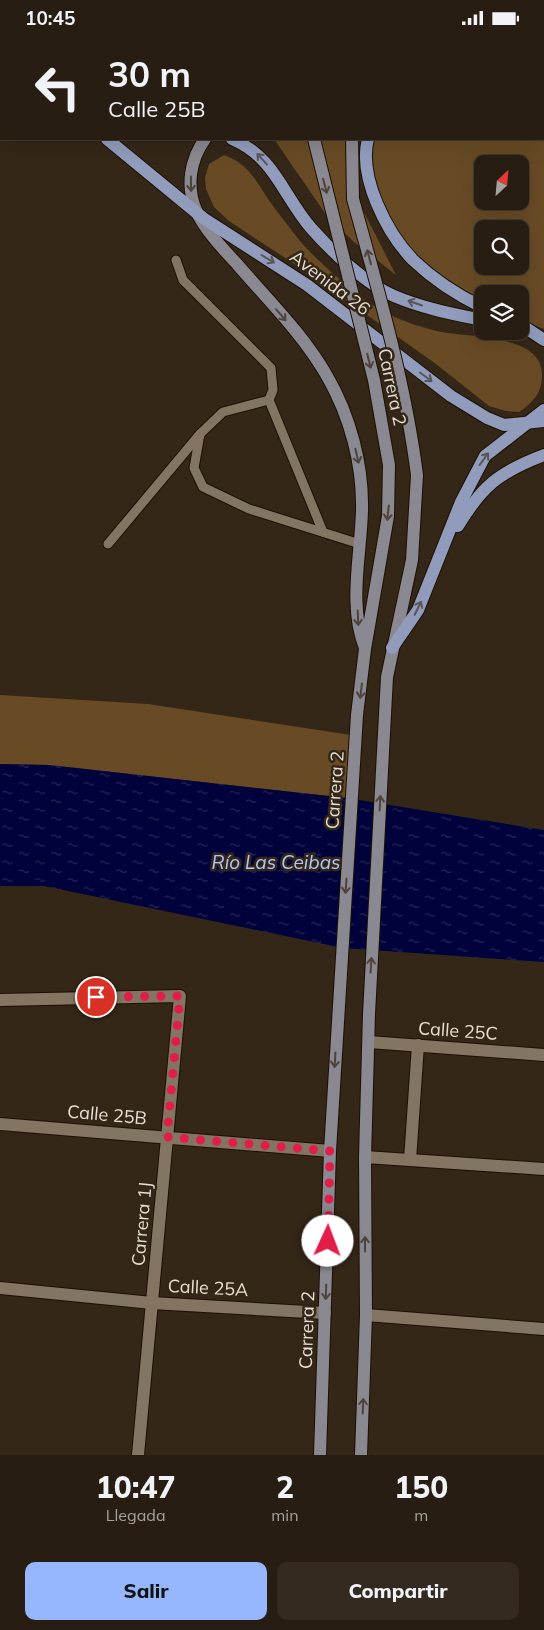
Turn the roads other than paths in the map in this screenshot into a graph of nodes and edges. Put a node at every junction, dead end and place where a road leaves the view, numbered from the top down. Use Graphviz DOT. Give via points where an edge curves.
graph roads {
  1 [pos="108,140"];
  2 [pos="204,140"];
  3 [pos="234,140"];
  4 [pos="314,140"];
  5 [pos="352,140"];
  6 [pos="368,140"];
  7 [pos="196,212"];
  8 [pos="176,260"];
  9 [pos="474,303"];
  10 [pos="474,318"];
  11 [pos="529,330"];
  12 [pos="529,334"];
  13 [pos="544,340"];
  14 [pos="270,400"];
  15 [pos="544,410"];
  16 [pos="544,421"];
  17 [pos="525,424"];
  18 [pos="200,433"];
  19 [pos="544,455"];
  20 [pos="323,532"];
  21 [pos="108,544"];
  22 [pos="360,544"];
  23 [pos="438,558"];
  24 [pos="392,648"];
  25 [pos="366,649"];
  26 [pos="0,1000"];
  27 [pos="369,1042"];
  28 [pos="418,1045"];
  29 [pos="544,1055"];
  30 [pos="0,1124"];
  31 [pos="167,1137"];
  32 [pos="330,1151"];
  33 [pos="365,1157"];
  34 [pos="410,1160"];
  35 [pos="544,1169"];
  36 [pos="0,1288"];
  37 [pos="152,1303"];
  38 [pos="325,1313"];
  39 [pos="366,1315"];
  40 [pos="544,1329"];
  41 [pos="138,1455"];
  42 [pos="320,1455"];
  43 [pos="361,1455"];
  1 -- 7 [label="main road, Avenida 26"];
  2 -- 7 [label="main road, one-way" via="192,163 191,196"];
  10 -- 3 [label="main road, Avenida 26, one-way" via="435,310 378,288 311,228 263,159 249,146"];
  4 -- 25 [label="main road, Carrera 2, one-way, bridge" via="374,380 390,465 388,516"];
  24 -- 5 [label="main road, Carrera 2, one-way, bridge" via="412,561 417,475 400,377 353,199"];
  6 -- 9 [label="main road" via="367,179 386,221 412,258 429,274"];
  7 -- 17 [label="main road, Avenida 26, one-way" via="307,285 451,396 504,425"];
  7 -- 22 [label="main road, one-way" via="223,249 307,345 328,377 347,420 358,457 362,499"];
  8 -- 14 [label="lane" via="183,280 271,367 273,390"];
  11 -- 13 [label="main road"];
  12 -- 13 [label="main road"];
  14 -- 18 [label="lane" via="223,412"];
  14 -- 20 [label="lane"];
  15 -- 17 [label="main road"];
  16 -- 17 [label="main road, Avenida 26"];
  23 -- 17 [label="main road, one-way" via="467,488 485,456"];
  18 -- 20 [label="lane" via="194,469 203,487 249,509"];
  18 -- 21 [label="lane"];
  19 -- 23 [label="main road" via="518,465 483,489"];
  20 -- 22 [label="lane"];
  22 -- 25 [label="main road, one-way" via="358,629"];
  24 -- 23 [label="main road, one-way" via="418,610"];
  27 -- 24 [label="main road, Carrera 2, one-way" via="387,677"];
  25 -- 32 [label="main road, Carrera 2, one-way" via="357,715"];
  26 -- 31 [label="street, Carrera 1J" via="180,996"];
  27 -- 28 [label="street, Calle 25C"];
  27 -- 33 [label="main road, Carrera 2"];
  28 -- 29 [label="street, Calle 25C"];
  28 -- 34 [label="street"];
  30 -- 31 [label="street, Calle 25B"];
  31 -- 32 [label="street, Calle 25B"];
  31 -- 37 [label="street, Carrera 1J"];
  32 -- 38 [label="main road, Carrera 2, one-way"];
  33 -- 34 [label="street"];
  39 -- 33 [label="main road, Carrera 2, one-way"];
  34 -- 35 [label="street"];
  36 -- 37 [label="street, Calle 25A"];
  37 -- 38 [label="street, Calle 25A"];
  37 -- 41 [label="street, Carrera 1J"];
  38 -- 42 [label="main road, Carrera 2"];
  39 -- 40 [label="street"];
  43 -- 39 [label="main road, Carrera 2, one-way"];
}
